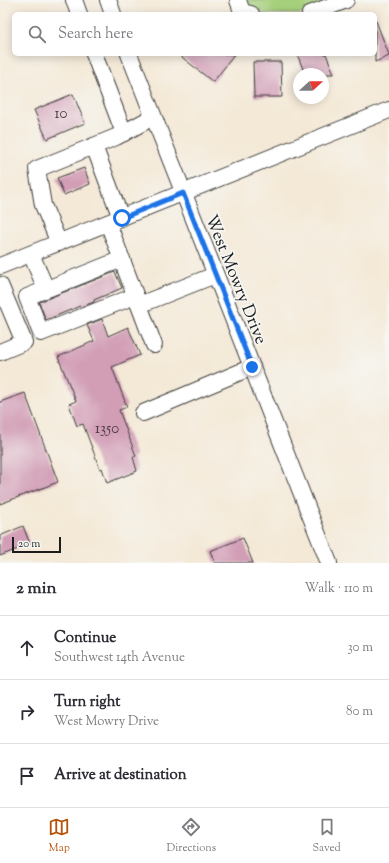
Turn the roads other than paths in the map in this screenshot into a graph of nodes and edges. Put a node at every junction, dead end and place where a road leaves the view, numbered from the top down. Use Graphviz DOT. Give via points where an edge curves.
graph roads {
  1 [pos="74,0"];
  2 [pos="108,0"];
  3 [pos="238,0"];
  4 [pos="346,0"];
  5 [pos="78,12"];
  6 [pos="112,12"];
  7 [pos="242,12"];
  8 [pos="315,12"];
  9 [pos="95,56"];
  10 [pos="130,56"];
  11 [pos="389,110"];
  12 [pos="153,117"];
  13 [pos="124,133"];
  14 [pos="94,146"];
  15 [pos="183,193"];
  16 [pos="115,220"];
  17 [pos="59,243"];
  18 [pos="31,254"];
  19 [pos="122,259"];
  20 [pos="0,266"];
  21 [pos="215,274"];
  22 [pos="0,284"];
  23 [pos="46,289"];
  24 [pos="137,300"];
  25 [pos="154,345"];
  26 [pos="0,352"];
  27 [pos="252,367"];
  28 [pos="143,413"];
  29 [pos="329,563"];
  1 -- 5 [label="street"];
  2 -- 6 [label="street"];
  3 -- 7 [label="street"];
  4 -- 8 [label="street"];
  9 -- 13 [label="street"];
  10 -- 12 [label="street, West Mowry Drive"];
  11 -- 15 [label="street"];
  12 -- 13 [label="street"];
  12 -- 15 [label="street, West Mowry Drive"];
  13 -- 14 [label="street"];
  14 -- 16 [label="street"];
  14 -- 17 [label="street" via="38,169 43,205"];
  15 -- 16 [label="street"];
  15 -- 21 [label="street, West Mowry Drive"];
  16 -- 17 [label="street"];
  16 -- 19 [label="street"];
  17 -- 18 [label="street"];
  18 -- 20 [label="street"];
  18 -- 23 [label="street"];
  19 -- 23 [label="street"];
  19 -- 24 [label="street"];
  21 -- 24 [label="street"];
  21 -- 27 [label="street, West Mowry Drive"];
  22 -- 26 [label="street" via="24,342"];
  23 -- 24 [label="street" via="27,297 41,333"];
  24 -- 25 [label="street"];
  27 -- 28 [label="street"];
  27 -- 29 [label="street, West Mowry Drive"];
}
